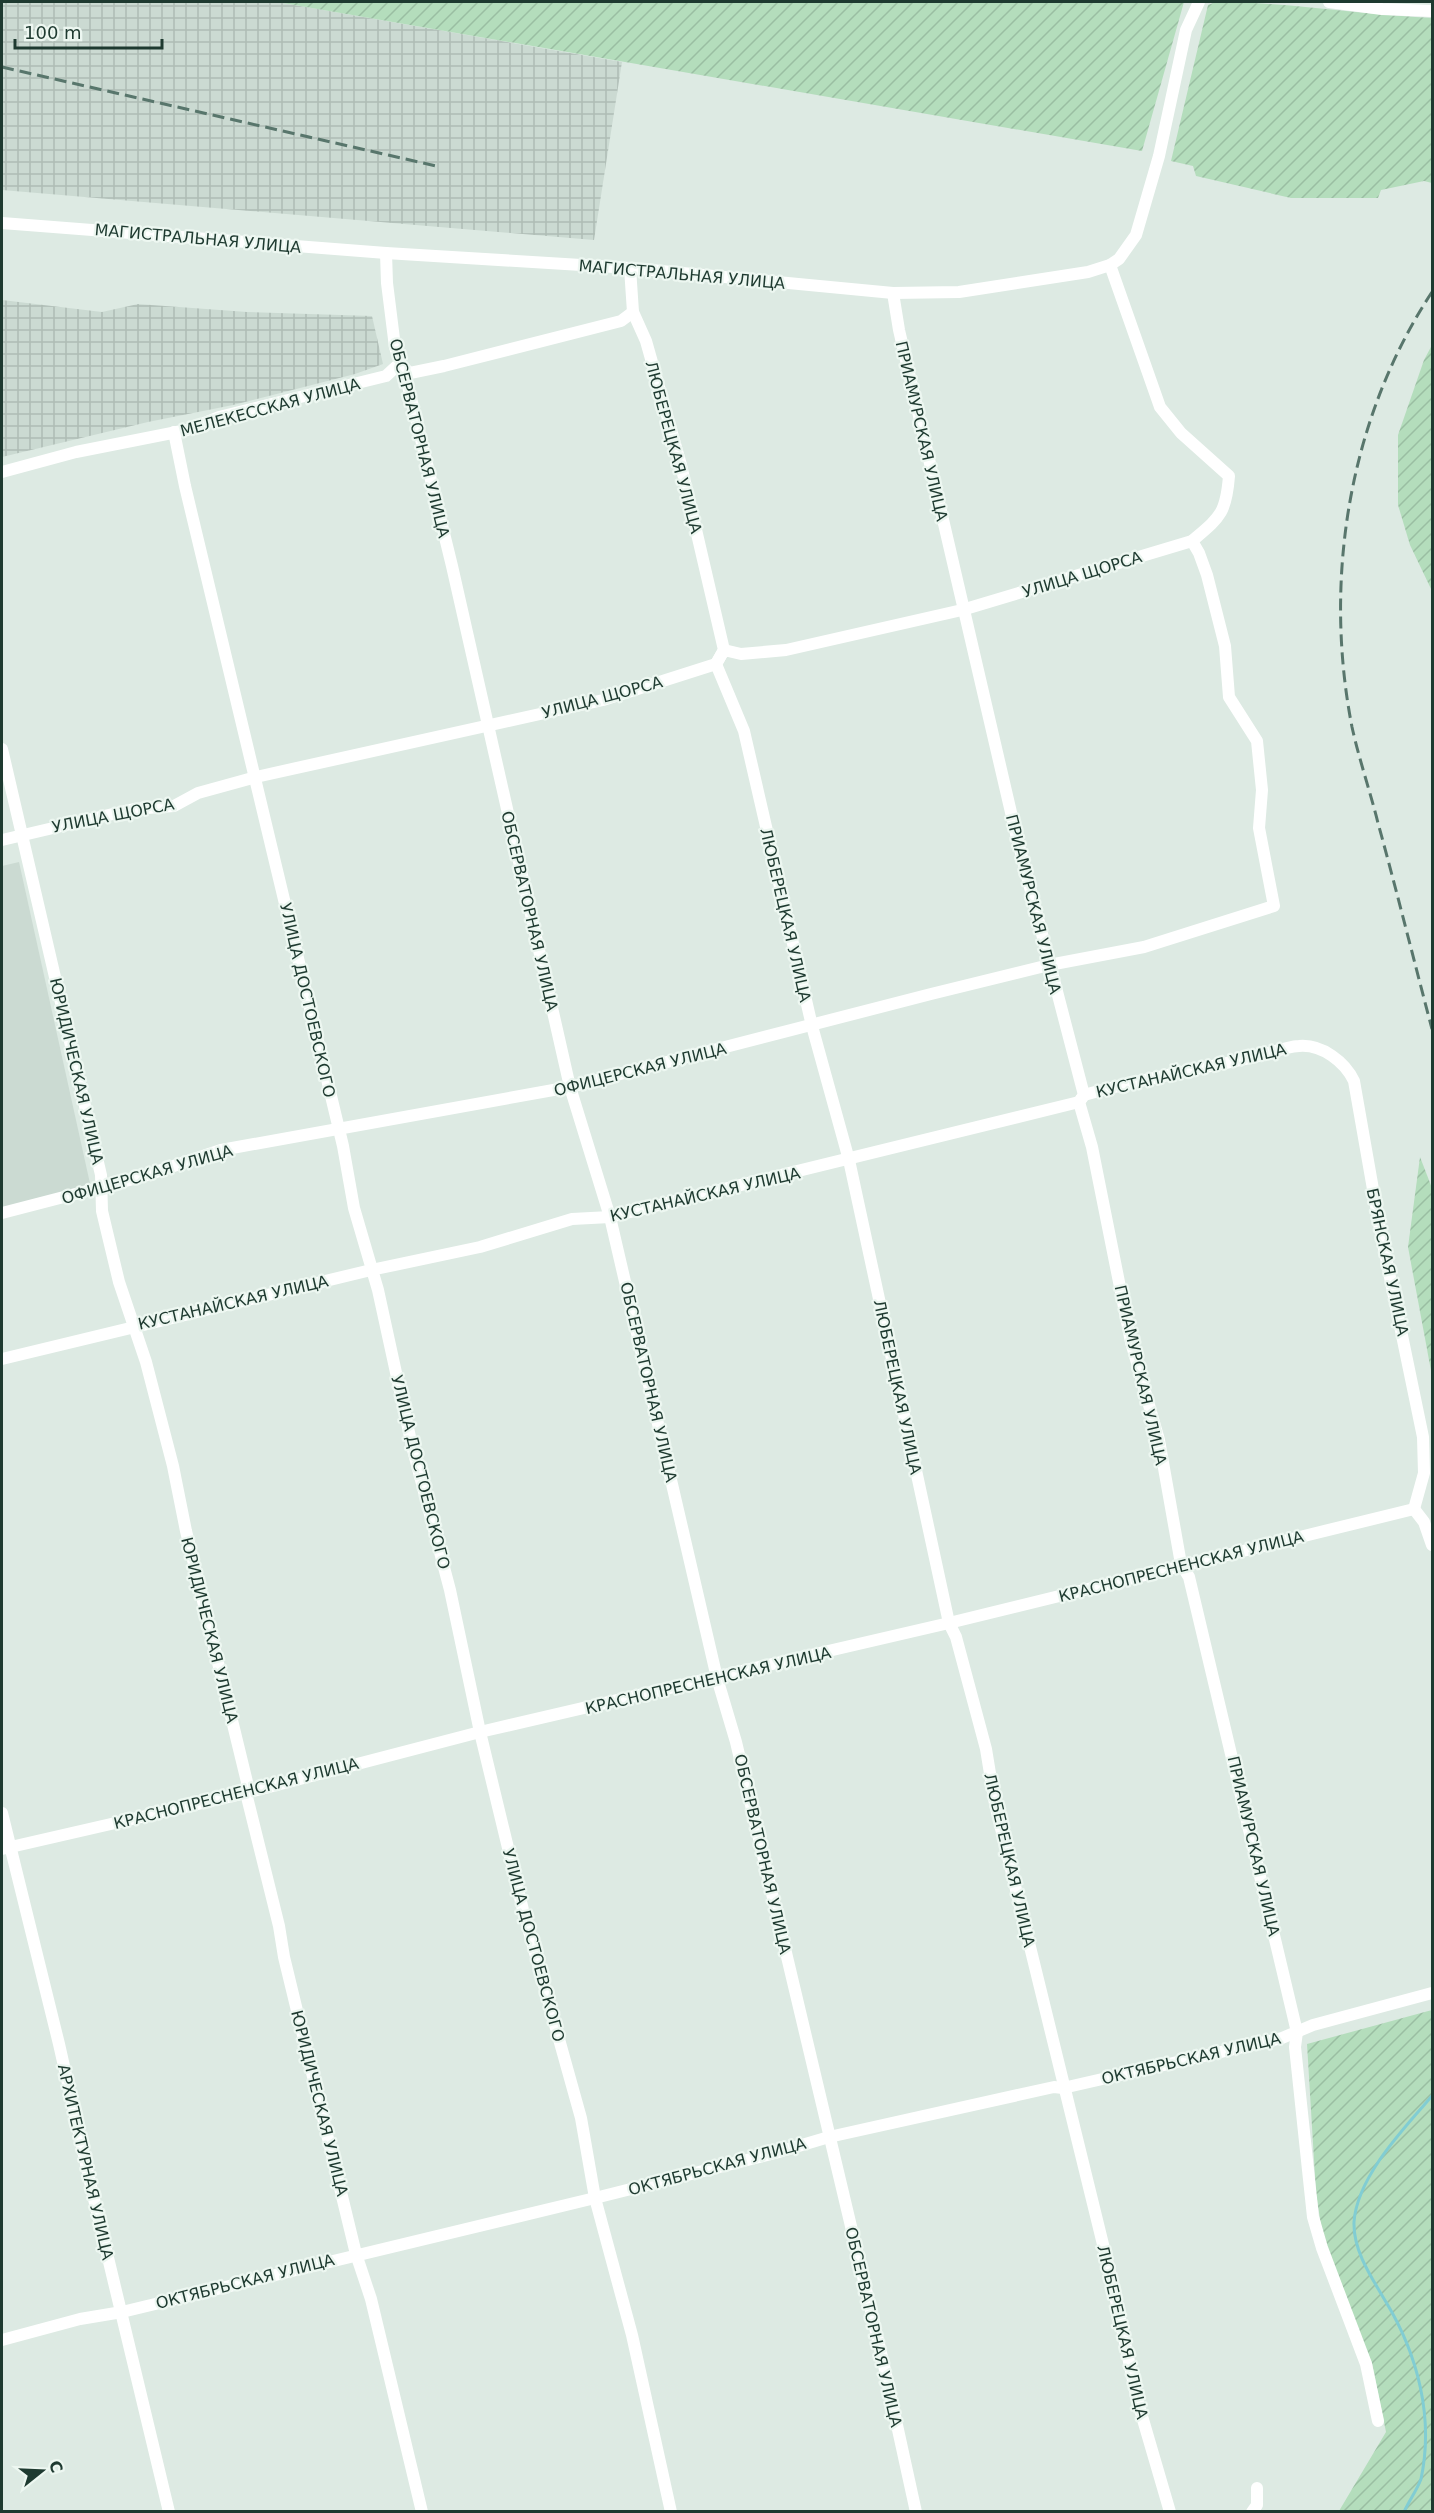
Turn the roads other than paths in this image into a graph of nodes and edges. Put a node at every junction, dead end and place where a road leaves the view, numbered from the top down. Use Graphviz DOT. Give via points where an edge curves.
graph roads {
  1 [pos="1199,2"];
  2 [pos="1329,2"];
  3 [pos="1432,11"];
  4 [pos="2,223"];
  5 [pos="386,253"];
  6 [pos="1110,265"];
  7 [pos="630,268"];
  8 [pos="893,293"];
  9 [pos="633,312"];
  10 [pos="399,364"];
  11 [pos="174,432"];
  12 [pos="2,472"];
  13 [pos="1192,541"];
  14 [pos="962,610"];
  15 [pos="724,650"];
  16 [pos="716,664"];
  17 [pos="488,725"];
  18 [pos="2,749"];
  19 [pos="256,777"];
  20 [pos="21,834"];
  21 [pos="2,840"];
  22 [pos="1050,965"];
  23 [pos="812,1026"];
  24 [pos="1300,1045"];
  25 [pos="570,1087"];
  26 [pos="1082,1098"];
  27 [pos="339,1131"];
  28 [pos="849,1160"];
  29 [pos="100,1189"];
  30 [pos="2,1213"];
  31 [pos="610,1217"];
  32 [pos="371,1270"];
  33 [pos="134,1325"];
  34 [pos="2,1359"];
  35 [pos="1414,1509"];
  36 [pos="1432,1545"];
  37 [pos="1181,1564"];
  38 [pos="949,1623"];
  39 [pos="717,1678"];
  40 [pos="480,1732"];
  41 [pos="246,1793"];
  42 [pos="2,1813"];
  43 [pos="5,1848"];
  44 [pos="1432,1993"];
  45 [pos="1297,2032"];
  46 [pos="1063,2088"];
  47 [pos="829,2137"];
  48 [pos="595,2198"];
  49 [pos="356,2254"];
  50 [pos="122,2312"];
  51 [pos="2,2340"];
  52 [pos="1378,2421"];
  53 [pos="1257,2488"];
  54 [pos="169,2511"];
  55 [pos="422,2511"];
  56 [pos="671,2511"];
  57 [pos="916,2511"];
  58 [pos="1170,2511"];
  59 [pos="1252,2511"];
  1 -- 6 [label="street" via="1186,30 1159,156 1136,234 1119,259"];
  2 -- 3 [label="street"];
  4 -- 5 [label="street, МАГИСТРАЛЬНАЯ УЛИЦА"];
  5 -- 7 [label="street, МАГИСТРАЛЬНАЯ УЛИЦА"];
  5 -- 10 [label="street, ОБСЕРВАТОРНАЯ УЛИЦА"];
  6 -- 8 [label="street, МАГИСТРАЛЬНАЯ УЛИЦА" via="1088,272 959,292"];
  6 -- 13 [label="street" via="1160,407 1181,433 1229,476 1227,500 1219,518"];
  7 -- 8 [label="street, МАГИСТРАЛЬНАЯ УЛИЦА"];
  7 -- 9 [label="street, ЛЮБЕРЕЦКАЯ УЛИЦА"];
  8 -- 14 [label="street, ПРИАМУРСКАЯ УЛИЦА"];
  9 -- 10 [label="street" via="621,321 444,366 410,373"];
  9 -- 15 [label="street, ЛЮБЕРЕЦКАЯ УЛИЦА" via="646,340 681,465"];
  10 -- 11 [label="street, МЕЛЕКЕССКАЯ УЛИЦА" via="386,376 219,417"];
  10 -- 17 [label="street, ОБСЕРВАТОРНАЯ УЛИЦА" via="408,386"];
  11 -- 12 [label="street, МЕЛЕКЕССКАЯ УЛИЦА"];
  11 -- 19 [label="street, УЛИЦА ДОСТОЕВСКОГО"];
  13 -- 14 [label="street, УЛИЦА ЩОРСА"];
  13 -- 22 [label="street, ОФИЦЕРСКАЯ УЛИЦА" via="1207,575 1225,646 1229,697 1257,741 1262,790 1258,828 1274,906 1144,947"];
  14 -- 15 [label="street, УЛИЦА ЩОРСА" via="786,650 741,654"];
  14 -- 22 [label="street, ПРИАМУРСКАЯ УЛИЦА"];
  15 -- 16 [label="street"];
  16 -- 17 [label="street, УЛИЦА ЩОРСА" via="603,700"];
  16 -- 23 [label="street, ЛЮБЕРЕЦКАЯ УЛИЦА" via="744,730"];
  17 -- 19 [label="street, УЛИЦА ЩОРСА"];
  17 -- 25 [label="street, ОБСЕРВАТОРНАЯ УЛИЦА"];
  18 -- 20 [label="street, ЮРИДИЧЕСКАЯ УЛИЦА"];
  19 -- 20 [label="street, УЛИЦА ЩОРСА" via="198,793 174,806 134,808"];
  19 -- 27 [label="street, УЛИЦА ДОСТОЕВСКОГО"];
  20 -- 21 [label="street, УЛИЦА ЩОРСА"];
  20 -- 29 [label="street, ЮРИДИЧЕСКАЯ УЛИЦА" via="101,1175"];
  22 -- 23 [label="street, ОФИЦЕРСКАЯ УЛИЦА"];
  22 -- 26 [label="street, ПРИАМУРСКАЯ УЛИЦА"];
  23 -- 25 [label="street, ОФИЦЕРСКАЯ УЛИЦА"];
  23 -- 28 [label="street, ЛЮБЕРЕЦКАЯ УЛИЦА"];
  24 -- 26 [label="street, КУСТАНАЙСКАЯ УЛИЦА" via="1125,1083"];
  24 -- 35 [label="street, БРЯНСКАЯ УЛИЦА" via="1319,1049 1340,1061 1354,1081 1423,1437 1424,1473"];
  25 -- 27 [label="street, ОФИЦЕРСКАЯ УЛИЦА"];
  25 -- 31 [label="street, ОБСЕРВАТОРНАЯ УЛИЦА"];
  26 -- 28 [label="street, КУСТАНАЙСКАЯ УЛИЦА"];
  26 -- 37 [label="street, ПРИАМУРСКАЯ УЛИЦА" via="1131,1342 1159,1440"];
  27 -- 29 [label="street, ОФИЦЕРСКАЯ УЛИЦА" via="221,1150"];
  27 -- 32 [label="street, УЛИЦА ДОСТОЕВСКОГО"];
  28 -- 31 [label="street, КУСТАНАЙСКАЯ УЛИЦА"];
  28 -- 38 [label="street, ЛЮБЕРЕЦКАЯ УЛИЦА"];
  29 -- 30 [label="street, ОФИЦЕРСКАЯ УЛИЦА"];
  29 -- 33 [label="street, ЮРИДИЧЕСКАЯ УЛИЦА" via="119,1282"];
  31 -- 32 [label="street, КУСТАНАЙСКАЯ УЛИЦА" via="572,1219 480,1247"];
  31 -- 39 [label="street, ОБСЕРВАТОРНАЯ УЛИЦА"];
  32 -- 33 [label="street, КУСТАНАЙСКАЯ УЛИЦА"];
  32 -- 40 [label="street, УЛИЦА ДОСТОЕВСКОГО" via="411,1446 450,1590"];
  33 -- 34 [label="street, КУСТАНАЙСКАЯ УЛИЦА"];
  33 -- 41 [label="street, ЮРИДИЧЕСКАЯ УЛИЦА" via="173,1466 247,1782"];
  35 -- 36 [label="street" via="1424,1522"];
  35 -- 37 [label="street, КРАСНОПРЕСНЕНСКАЯ УЛИЦА"];
  37 -- 38 [label="street, КРАСНОПРЕСНЕНСКАЯ УЛИЦА"];
  37 -- 45 [label="street, ПРИАМУРСКАЯ УЛИЦА" via="1189,1577"];
  38 -- 39 [label="street, КРАСНОПРЕСНЕНСКАЯ УЛИЦА"];
  38 -- 46 [label="street, ЛЮБЕРЕЦКАЯ УЛИЦА" via="986,1749 995,1804"];
  39 -- 40 [label="street, КРАСНОПРЕСНЕНСКАЯ УЛИЦА"];
  39 -- 47 [label="street, ОБСЕРВАТОРНАЯ УЛИЦА" via="736,1742"];
  40 -- 41 [label="street, КРАСНОПРЕСНЕНСКАЯ УЛИЦА"];
  40 -- 48 [label="street, УЛИЦА ДОСТОЕВСКОГО" via="523,1910 581,2118"];
  41 -- 43 [label="street, КРАСНОПРЕСНЕНСКАЯ УЛИЦА"];
  41 -- 49 [label="street, ЮРИДИЧЕСКАЯ УЛИЦА"];
  42 -- 43 [label="street, АРХИТЕКТУРНАЯ УЛИЦА"];
  43 -- 50 [label="street, АРХИТЕКТУРНАЯ УЛИЦА" via="59,2044"];
  44 -- 45 [label="street, ОКТЯБРЬСКАЯ УЛИЦА"];
  45 -- 46 [label="street, ОКТЯБРЬСКАЯ УЛИЦА"];
  45 -- 52 [label="street, ПРИАМУРСКАЯ УЛИЦА" via="1295,2047 1313,2217 1366,2364"];
  46 -- 47 [label="street, ОКТЯБРЬСКАЯ УЛИЦА"];
  46 -- 58 [label="street, ЛЮБЕРЕЦКАЯ УЛИЦА" via="1137,2399"];
  47 -- 48 [label="street, ОКТЯБРЬСКАЯ УЛИЦА"];
  47 -- 57 [label="street, ОБСЕРВАТОРНАЯ УЛИЦА"];
  48 -- 49 [label="street, ОКТЯБРЬСКАЯ УЛИЦА"];
  48 -- 56 [label="street, УЛИЦА ДОСТОЕВСКОГО" via="632,2335"];
  49 -- 50 [label="street, ОКТЯБРЬСКАЯ УЛИЦА"];
  49 -- 55 [label="street, ЮРИДИЧЕСКАЯ УЛИЦА" via="371,2299"];
  50 -- 51 [label="street, ОКТЯБРЬСКАЯ УЛИЦА"];
  50 -- 54 [label="street, АРХИТЕКТУРНАЯ УЛИЦА"];
  53 -- 59 [label="street" via="1257,2505"];
}
